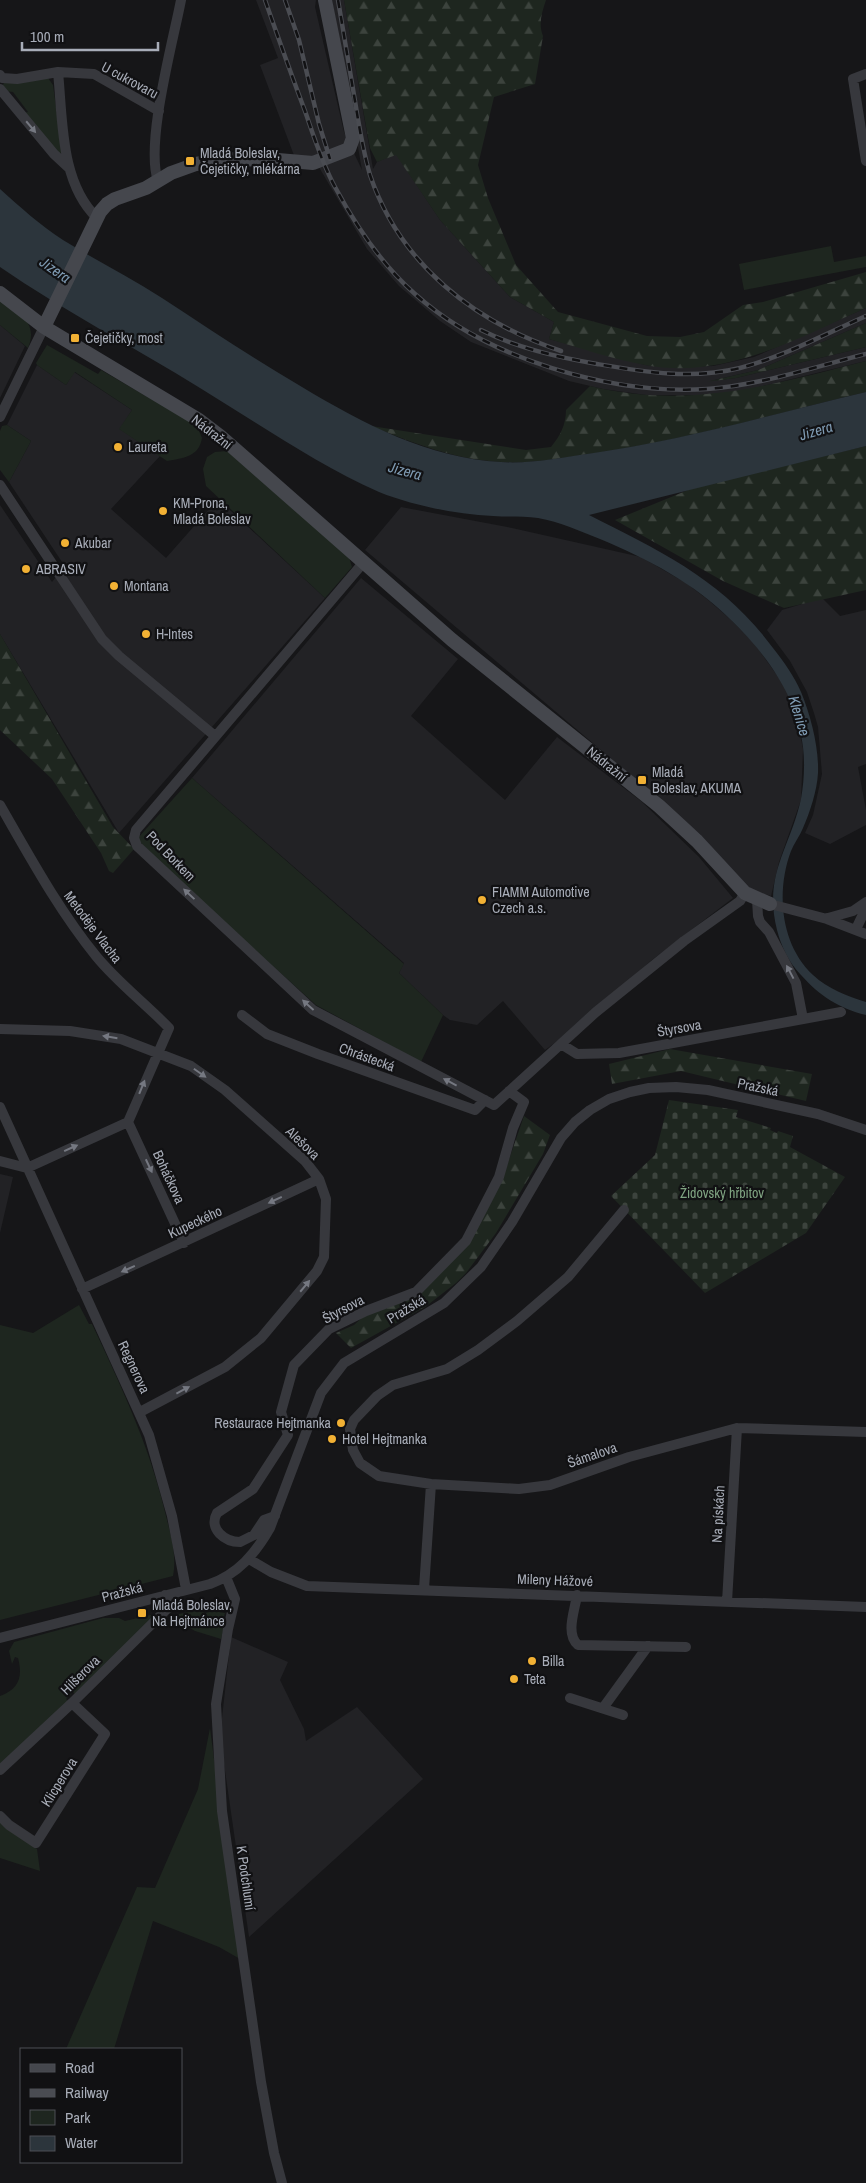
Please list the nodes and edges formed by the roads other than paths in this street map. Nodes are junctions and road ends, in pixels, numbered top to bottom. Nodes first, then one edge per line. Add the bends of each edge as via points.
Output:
1 (181, 0) edge
2 (325, 0) edge
3 (58, 72) junction
4 (866, 74) edge
5 (0, 75) edge
6 (0, 89) edge
7 (159, 111) junction
8 (866, 161) edge
9 (68, 168) junction
10 (158, 181) junction
11 (97, 218) junction
12 (0, 293) edge
13 (44, 326) junction
14 (0, 417) edge
15 (0, 485) edge
16 (363, 563) junction
17 (214, 736) junction
18 (0, 805) edge
19 (757, 899) junction
20 (866, 902) edge
21 (866, 908) edge
22 (827, 919) junction
23 (861, 932) edge
24 (841, 1012) dead end
25 (242, 1014) dead end
26 (803, 1019) junction
27 (0, 1029) edge
28 (562, 1044) junction
29 (157, 1052) junction
30 (509, 1092) junction
31 (489, 1102) junction
32 (0, 1107) edge
33 (128, 1122) junction
34 (866, 1130) edge
35 (0, 1161) edge
36 (27, 1168) junction
37 (319, 1179) junction
38 (624, 1210) dead end
39 (184, 1243) junction
40 (82, 1289) junction
41 (140, 1412) junction
42 (737, 1428) junction
43 (866, 1432) edge
44 (431, 1484) junction
45 (275, 1516) junction
46 (249, 1559) junction
47 (226, 1577) junction
48 (186, 1589) junction
49 (424, 1589) junction
50 (165, 1595) junction
51 (577, 1595) junction
52 (727, 1602) junction
53 (866, 1607) edge
54 (0, 1638) edge
55 (648, 1646) junction
56 (686, 1647) dead end
57 (570, 1698) dead end
58 (72, 1703) junction
59 (602, 1708) junction
60 (623, 1715) dead end
61 (0, 1770) edge
62 (0, 1816) edge
63 (282, 2183) edge

1 - 7 street
2 - 10 street via 352,142 346,151 313,163 218,160 171,172
3 - 5 street, U cukrovaru via 17,79
3 - 7 street, U cukrovaru via 94,74
3 - 9 street
4 - 8 street via 853,79
6 -> 9 street
7 - 10 street via 153,161
9 - 11 street via 84,204
10 - 11 street via 111,202
11 - 13 street
12 - 13 street, Nádražní
13 - 14 street
13 - 16 street, Nádražní via 199,420
15 - 17 street via 102,640
16 - 17 street
16 - 19 street, Nádražní via 452,640 659,806
31 -> 17 street, Pod Borkem via 312,1010 137,846 136,830
18 - 29 street, Metoděje Vlacha via 71,924 112,975 169,1028
19 - 22 street
26 -> 19 street via 796,983 769,932 760,922
19 - 28 street via 740,901 684,941 603,1006
20 - 22 street via 853,911
21 - 23 street
22 - 23 street
24 - 26 street, Štyrsova
25 - 31 street, Chrástecká via 267,1034 432,1095 476,1110
26 - 28 street, Štyrsova via 619,1053 577,1054
29 -> 27 street, Alešova via 121,1039 70,1031
28 - 30 street
33 -> 29 street
29 -> 37 street, Alešova via 191,1066 225,1090 305,1161
30 - 31 street
30 - 45 street, Štyrsova via 524,1102 499,1177 466,1241 416,1292 329,1329 294,1365 280,1412 288,1435 253,1489 217,1513 214,1525 225,1539 240,1542 254,1535 264,1520
32 - 36 street, Regnerova
36 -> 33 street
33 -> 39 street, Boháčkova
34 - 45 street, Pražská via 818,1114 676,1086 630,1092 590,1110 561,1138 482,1267 444,1303 344,1363 321,1393
35 - 36 street
36 - 40 street, Regnerova
37 -> 39 street, Kupeckého
41 -> 37 street, Alešova via 226,1367 261,1338 317,1271 324,1257 326,1198
38 - 44 street, Šámalova via 568,1277 517,1321 447,1368 394,1386 377,1396 354,1420 350,1429 353,1450 360,1464 379,1476
39 -> 40 street, Kupeckého
40 - 41 street, Regnerova
41 - 48 street, Regnerova via 172,1516
42 - 43 street, Šámalova
42 - 44 street, Šámalova via 629,1457 550,1485 519,1489
42 - 52 street, Na pískách
44 - 49 street
45 - 46 street, Pražská
46 - 47 street, Pražská
46 - 49 street, Mileny Hážové via 271,1572 307,1586
47 - 48 street, Pražská
47 - 63 street, K Podchlumí via 235,1599 216,1704 222,1811 261,2082
48 - 50 street, Pražská
49 - 51 street, Mileny Hážové
50 - 54 street, Pražská
50 - 58 street, Hilšerova via 168,1607
51 - 52 street, Mileny Hážové
51 - 55 street via 570,1633 578,1645
52 - 53 street, Mileny Hážové
55 - 56 street
55 - 59 street
57 - 59 street
58 - 61 street, Hilšerova
58 - 62 street, Klicperova via 105,1734 36,1843
59 - 60 street

